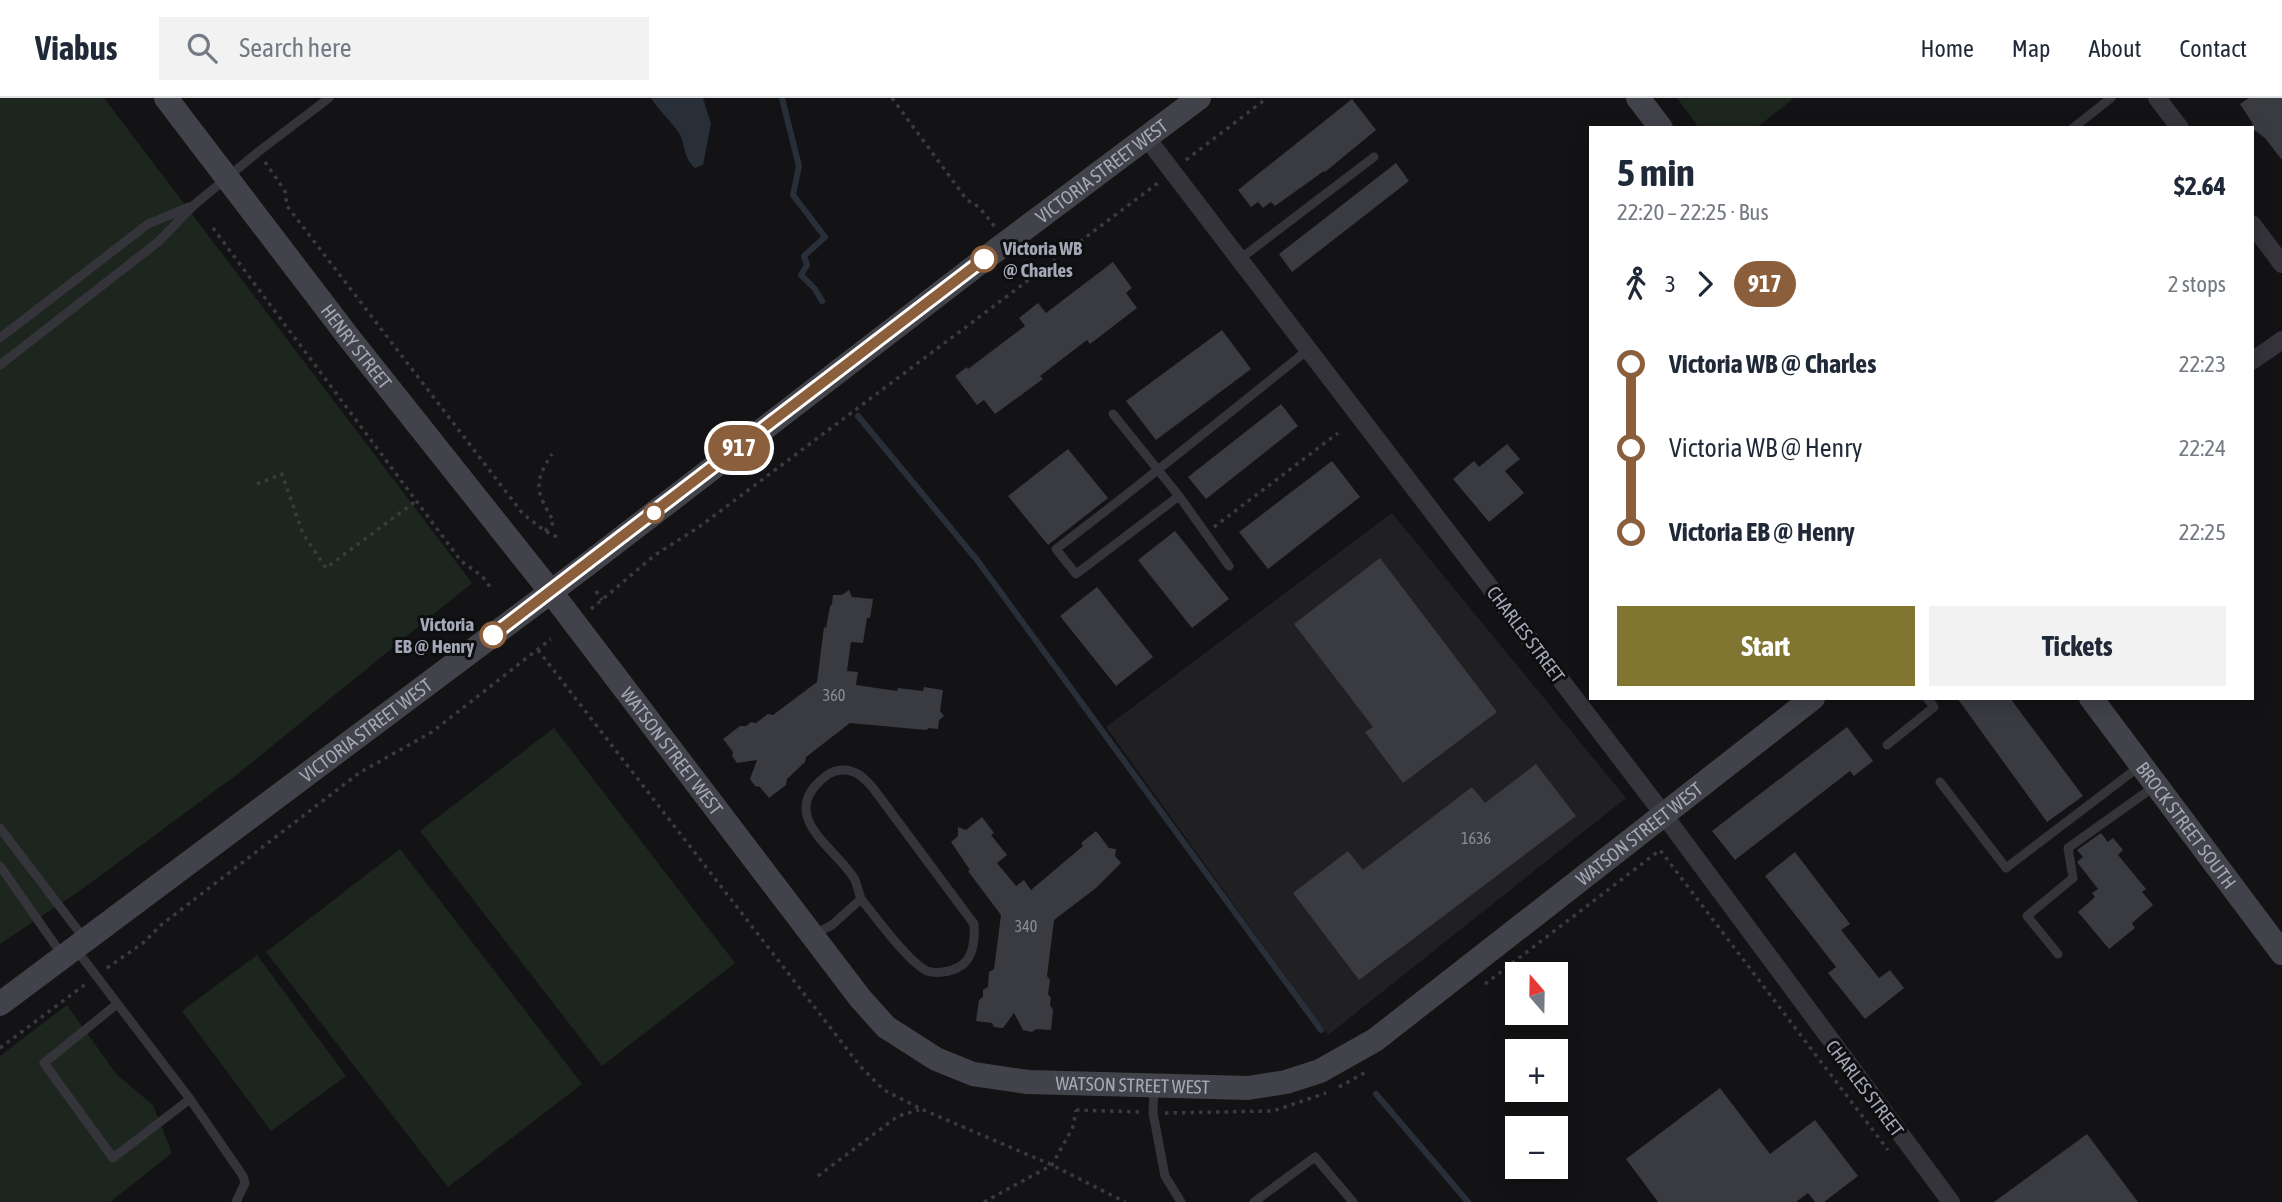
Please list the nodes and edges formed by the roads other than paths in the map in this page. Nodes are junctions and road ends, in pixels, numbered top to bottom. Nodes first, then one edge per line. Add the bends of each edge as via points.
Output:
1 (166, 98) edge
2 (329, 98) edge
3 (1199, 98) edge
4 (1638, 98) edge
5 (2111, 98) edge
6 (2157, 98) edge
7 (1659, 126) edge
8 (2076, 126) edge
9 (2178, 126) edge
10 (1146, 137) junction
11 (1374, 157) dead end
12 (226, 178) junction
13 (194, 205) junction
14 (2254, 228) edge
15 (1240, 259) junction
16 (2282, 264) edge
17 (0, 338) edge
18 (2282, 340) edge
19 (1309, 349) junction
20 (2254, 360) edge
21 (0, 365) edge
22 (1112, 414) dead end
23 (1158, 469) junction
24 (1179, 496) junction
25 (1229, 566) dead end
26 (551, 592) junction
27 (1810, 700) edge
28 (1929, 700) edge
29 (2093, 700) edge
30 (1887, 744) dead end
31 (2142, 765) junction
32 (1940, 782) dead end
33 (2157, 785) junction
34 (1664, 815) junction
35 (0, 828) edge
36 (0, 866) edge
37 (861, 899) junction
38 (811, 936) junction
39 (74, 947) junction
40 (2282, 953) edge
41 (2058, 954) dead end
42 (0, 1004) edge
43 (117, 1004) junction
44 (1154, 1087) junction
45 (191, 1099) junction
46 (236, 1202) edge
47 (1181, 1202) edge
48 (1254, 1202) edge
49 (1353, 1202) edge
50 (1951, 1202) edge

1 - 12 main road, HENRY STREET
2 - 12 lane
3 - 10 main road, VICTORIA STREET WEST
4 - 7 main road
5 - 8 lane
6 - 9 street
10 - 15 street, CHARLES STREET
10 - 26 main road, VICTORIA STREET WEST
11 - 15 lane
12 - 13 lane
12 - 26 main road, HENRY STREET
13 - 17 lane via 148,225
13 - 21 lane via 158,242
14 - 16 street
15 - 19 street, CHARLES STREET
18 - 20 street
19 - 23 lane
19 - 34 street, CHARLES STREET
22 - 23 lane
23 - 24 lane
23 - 24 lane via 1056,549 1076,573
24 - 25 lane
26 - 38 main road, WATSON STREET WEST
26 - 39 main road, VICTORIA STREET WEST
27 - 34 main road, WATSON STREET WEST
28 - 30 lane via 1934,707
29 - 31 main road, BROCK STREET SOUTH
31 - 32 lane via 2006,868
31 - 33 main road, BROCK STREET SOUTH
33 - 40 main road, BROCK STREET SOUTH
33 - 41 lane via 2068,848 2073,878 2027,916
34 - 44 main road, WATSON STREET WEST via 1375,1040 1320,1071 1248,1088
34 - 50 street, CHARLES STREET
35 - 39 lane
36 - 39 lane
37 - 37 lane via 854,879 812,829 807,816 806,801 812,789 826,774 843,770 860,774 873,788 974,924 969,958 948,972 929,972 916,964
37 - 38 lane via 832,925
38 - 44 main road, WATSON STREET WEST via 886,1027 936,1059 998,1079
39 - 42 main road, VICTORIA STREET WEST
39 - 43 lane
43 - 45 lane
43 - 45 lane via 44,1063 113,1158
44 - 47 lane via 1153,1112 1165,1176
45 - 46 lane via 243,1176 245,1183
48 - 49 lane via 1315,1157

